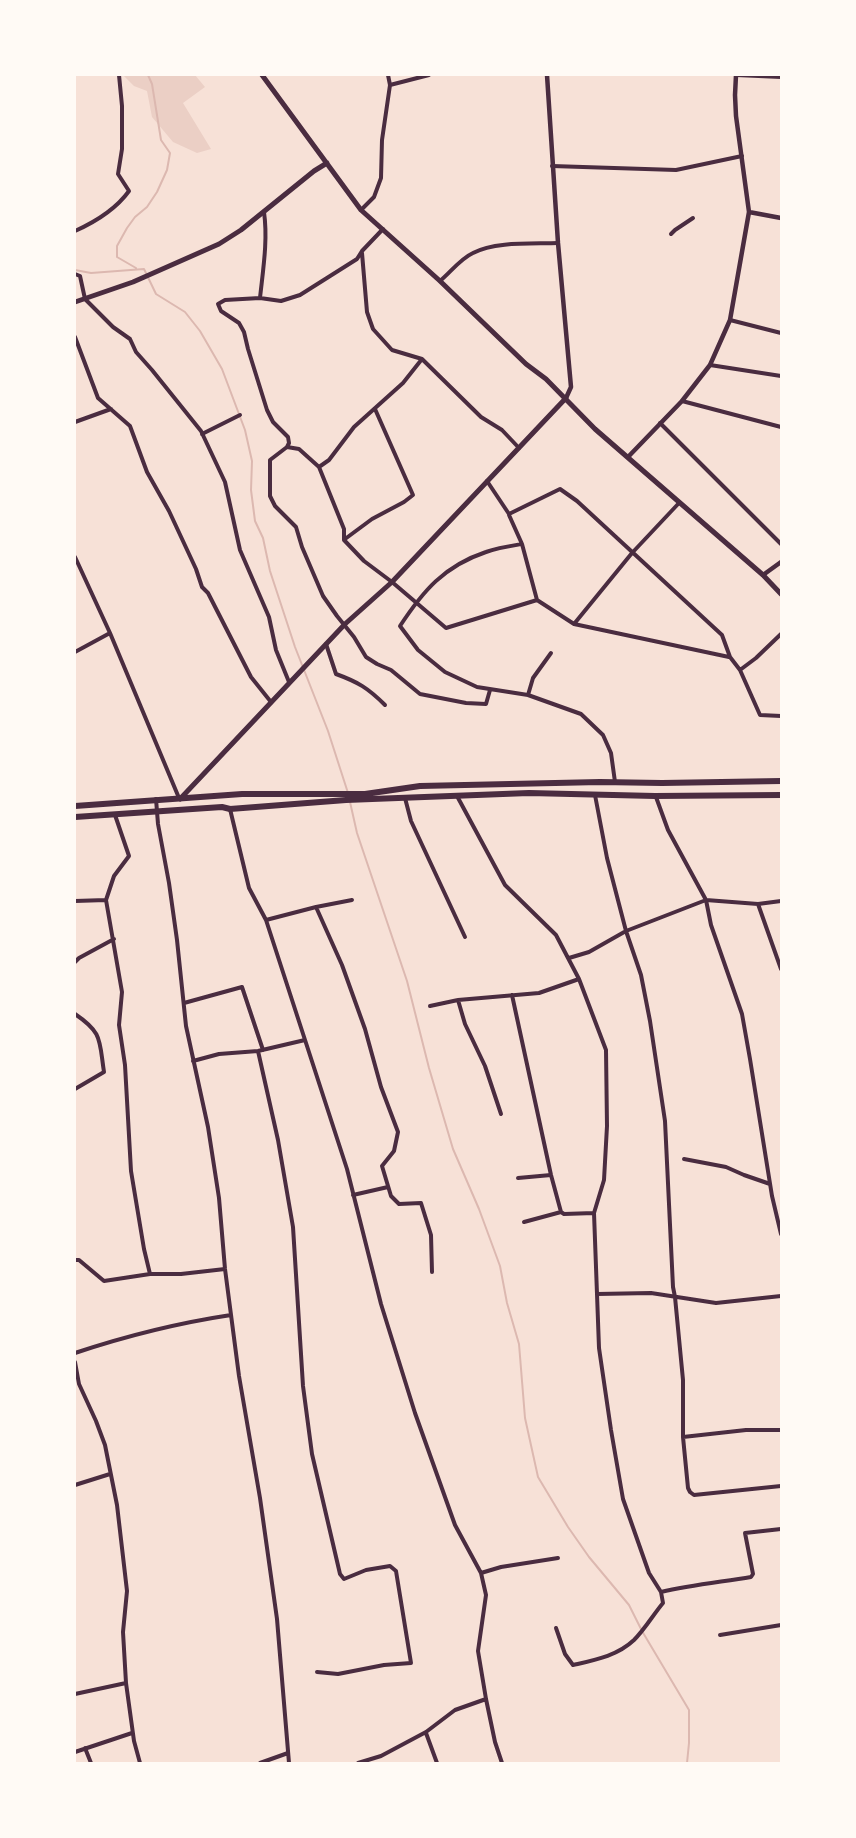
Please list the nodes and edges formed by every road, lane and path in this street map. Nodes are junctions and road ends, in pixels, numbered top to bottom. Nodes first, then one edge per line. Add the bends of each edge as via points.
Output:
1 (119, 75) edge
2 (262, 75) edge
3 (388, 75) edge
4 (429, 75) edge
5 (546, 75) edge
6 (736, 75) edge
7 (781, 76) edge
8 (390, 85) junction
9 (742, 156) junction
10 (327, 163) junction
11 (552, 166) junction
12 (361, 210) junction
13 (264, 211) junction
14 (749, 212) junction
15 (693, 218) dead end
16 (781, 218) edge
17 (383, 229) junction
18 (75, 231) edge
19 (671, 234) dead end
20 (558, 243) junction
21 (362, 251) junction
22 (75, 274) edge
23 (440, 281) junction
24 (85, 298) junction
25 (260, 298) junction
26 (75, 302) edge
27 (730, 320) junction
28 (781, 333) edge
29 (75, 338) edge
30 (422, 358) junction
31 (710, 365) junction
32 (781, 376) edge
33 (566, 398) junction
34 (682, 401) junction
35 (111, 408) junction
36 (375, 409) junction
37 (240, 416) dead end
38 (75, 422) edge
39 (659, 423) junction
40 (781, 427) edge
41 (202, 434) junction
42 (287, 447) junction
43 (519, 448) junction
44 (628, 457) junction
45 (319, 467) junction
46 (487, 480) junction
47 (680, 502) junction
48 (509, 514) junction
49 (344, 540) junction
50 (522, 544) junction
51 (781, 544) edge
52 (632, 553) junction
53 (75, 556) edge
54 (781, 562) edge
55 (764, 575) junction
56 (392, 582) junction
57 (781, 594) edge
58 (537, 600) junction
59 (416, 603) junction
60 (345, 624) junction
61 (574, 624) junction
62 (110, 633) junction
63 (781, 634) edge
64 (326, 643) junction
65 (75, 652) edge
66 (551, 653) dead end
67 (730, 657) junction
68 (740, 670) junction
69 (289, 682) junction
70 (490, 690) junction
71 (528, 695) junction
72 (271, 702) junction
73 (385, 705) dead end
74 (781, 716) edge
75 (781, 781) edge
76 (615, 782) junction
77 (595, 794) junction
78 (457, 795) junction
79 (781, 795) edge
80 (200, 796) junction
81 (655, 796) junction
82 (344, 797) junction
83 (405, 798) junction
84 (156, 799) junction
85 (180, 799) junction
86 (75, 806) edge
87 (202, 808) junction
88 (230, 809) junction
89 (157, 811) junction
90 (115, 815) junction
91 (75, 817) edge
92 (106, 900) junction
93 (352, 900) dead end
94 (706, 900) junction
95 (75, 901) edge
96 (781, 901) edge
97 (758, 904) junction
98 (316, 907) junction
99 (266, 920) junction
100 (626, 931) junction
101 (465, 937) dead end
102 (114, 939) junction
103 (569, 958) junction
104 (75, 962) edge
105 (781, 969) edge
106 (579, 979) junction
107 (512, 995) junction
108 (458, 1000) junction
109 (183, 1003) junction
110 (430, 1006) dead end
111 (75, 1014) edge
112 (306, 1040) junction
113 (260, 1051) junction
114 (194, 1061) junction
115 (75, 1089) edge
116 (501, 1114) dead end
117 (684, 1159) dead end
118 (551, 1175) junction
119 (518, 1178) dead end
120 (770, 1184) junction
121 (388, 1187) junction
122 (353, 1195) junction
123 (561, 1212) junction
124 (594, 1213) junction
125 (524, 1222) dead end
126 (781, 1234) edge
127 (75, 1254) edge
128 (77, 1260) edge
129 (225, 1269) junction
130 (432, 1272) dead end
131 (150, 1274) junction
132 (597, 1294) junction
133 (781, 1296) edge
134 (675, 1297) junction
135 (231, 1315) junction
136 (75, 1353) edge
137 (75, 1362) edge
138 (781, 1430) edge
139 (683, 1437) junction
140 (110, 1474) junction
141 (75, 1485) edge
142 (781, 1486) edge
143 (781, 1529) edge
144 (558, 1558) dead end
145 (482, 1573) junction
146 (661, 1592) junction
147 (781, 1625) edge
148 (556, 1628) dead end
149 (720, 1635) dead end
150 (317, 1672) dead end
151 (126, 1683) junction
152 (75, 1694) edge
153 (486, 1699) junction
154 (426, 1732) junction
155 (132, 1733) junction
156 (85, 1748) junction
157 (75, 1752) edge
158 (288, 1753) junction
159 (91, 1763) edge
160 (140, 1763) edge
161 (260, 1763) edge
162 (289, 1763) edge
163 (358, 1763) edge
164 (437, 1763) edge
165 (502, 1763) edge

1 - 18 street via 122,149 118,174 129,190 108,212
2 - 10 main road
3 - 8 street
4 - 8 street
5 - 11 street
6 - 7 street
6 - 9 street via 736,116
8 - 12 street via 381,178 374,197
9 - 11 street via 676,170
9 - 14 street
10 - 12 main road
10 - 13 main road
11 - 20 street
12 - 17 main road
13 - 24 main road via 219,244 134,282
13 - 25 street
14 - 16 street
14 - 27 street
15 - 19 street
17 - 21 street
17 - 23 main road
20 - 23 street via 492,246 461,260
20 - 33 street via 571,387
21 - 25 street via 346,267 300,295 281,301
21 - 30 street via 367,312 373,329 392,350
22 - 24 street via 80,276
23 - 33 main road
24 - 26 main road
24 - 41 street via 130,339 136,352
25 - 42 street via 218,304 220,311 239,323 244,332 267,410 288,437
27 - 28 street
27 - 31 street
29 - 35 street via 98,398
30 - 36 street
30 - 43 street via 481,417 502,430
31 - 32 street
31 - 34 street
33 - 43 main road
33 - 44 main road
34 - 39 street
34 - 40 street
35 - 38 street
35 - 72 street via 130,426 147,472 169,511 202,587 251,678
36 - 45 street
36 - 49 street via 413,495
37 - 41 street
39 - 44 street
39 - 51 street
41 - 69 street via 225,482 240,550 269,617 276,650
42 - 45 street via 300,449
42 - 60 street via 270,460 270,496 296,526 322,596
43 - 46 main road
44 - 47 main road
45 - 49 street via 344,530
46 - 48 street
46 - 56 main road
47 - 52 street
47 - 55 main road
48 - 50 street
48 - 52 street via 560,489
49 - 56 street
50 - 58 street
50 - 59 street via 485,552 450,569
52 - 61 street
52 - 67 street via 722,636
53 - 62 street
54 - 55 street
55 - 57 main road
56 - 59 street
56 - 60 main road
58 - 59 street via 446,628
58 - 61 street
59 - 70 street via 400,626 418,650 445,672
60 - 64 main road
60 - 70 street via 366,657 391,670 420,694 486,704
61 - 67 street
62 - 65 street
62 - 85 street
63 - 68 street
64 - 69 main road
64 - 73 street via 336,674 357,681
66 - 71 street via 532,678
67 - 68 street
68 - 74 street via 760,715
69 - 72 main road
70 - 71 street
71 - 76 street via 581,714 603,735 611,753
72 - 85 main road
75 - 76 main road
76 - 82 main road via 420,786
77 - 78 main road
77 - 81 main road
77 - 100 street
78 - 83 main road
78 - 103 street via 504,885 556,935
79 - 81 main road
80 - 82 main road
80 - 85 main road
80 - 87 main road
81 - 94 street via 668,830
82 - 83 main road
82 - 88 main road
83 - 101 street via 411,821
84 - 85 main road
84 - 86 main road
84 - 89 street
87 - 88 main road
87 - 89 main road
88 - 99 street via 249,888
89 - 90 main road
89 - 109 street
90 - 91 main road
90 - 92 street via 129,856 114,876
92 - 95 street
92 - 102 street
93 - 98 street
94 - 97 street
94 - 100 street
94 - 120 street via 742,1014
96 - 97 street
97 - 105 street
98 - 99 street
98 - 121 street via 342,965 399,1132 394,1151 382,1166
99 - 112 street
100 - 103 street via 589,952
100 - 134 street via 641,975 665,1121
102 - 104 street
102 - 131 street via 122,992 119,1025 131,1171
103 - 106 street
106 - 107 street via 539,993
106 - 124 street via 606,1050 604,1180
107 - 108 street
107 - 118 street
108 - 110 street
108 - 116 street
109 - 113 street via 242,987
109 - 114 street
111 - 115 street via 98,1034 104,1071
112 - 113 street
112 - 122 street
113 - 114 street via 219,1054
113 - 150 street via 293,1227 303,1386 312,1454 340,1574 344,1579 390,1566 396,1571 411,1663 338,1674
114 - 129 street via 214,1162
117 - 120 street via 726,1167
118 - 119 street
118 - 123 street
120 - 126 street
121 - 122 street
121 - 130 street via 399,1204 421,1203 431,1235
122 - 145 street via 415,1413 455,1525
123 - 124 street
123 - 125 street
124 - 132 street
127 - 128 street
128 - 131 street via 104,1281
129 - 131 street
129 - 135 street
132 - 134 street via 651,1293
132 - 146 street via 601,1364 623,1499 649,1572
133 - 134 street via 716,1303
134 - 139 street via 683,1380
135 - 136 street via 119,1338
135 - 158 street via 277,1619
137 - 140 street via 79,1384 105,1445
138 - 139 street
139 - 142 street via 688,1488 694,1495
140 - 141 street
140 - 151 street via 127,1591 123,1632
143 - 146 street via 745,1533 751,1576
144 - 145 street
145 - 153 street via 486,1594 478,1651
146 - 148 street via 663,1603 633,1641 599,1659 573,1665
147 - 149 street
151 - 152 street
151 - 155 street
153 - 154 street via 455,1710
153 - 165 street
154 - 163 street via 381,1756
154 - 164 street
155 - 156 street
155 - 160 street
156 - 157 street
156 - 159 street
158 - 161 street
158 - 162 street

